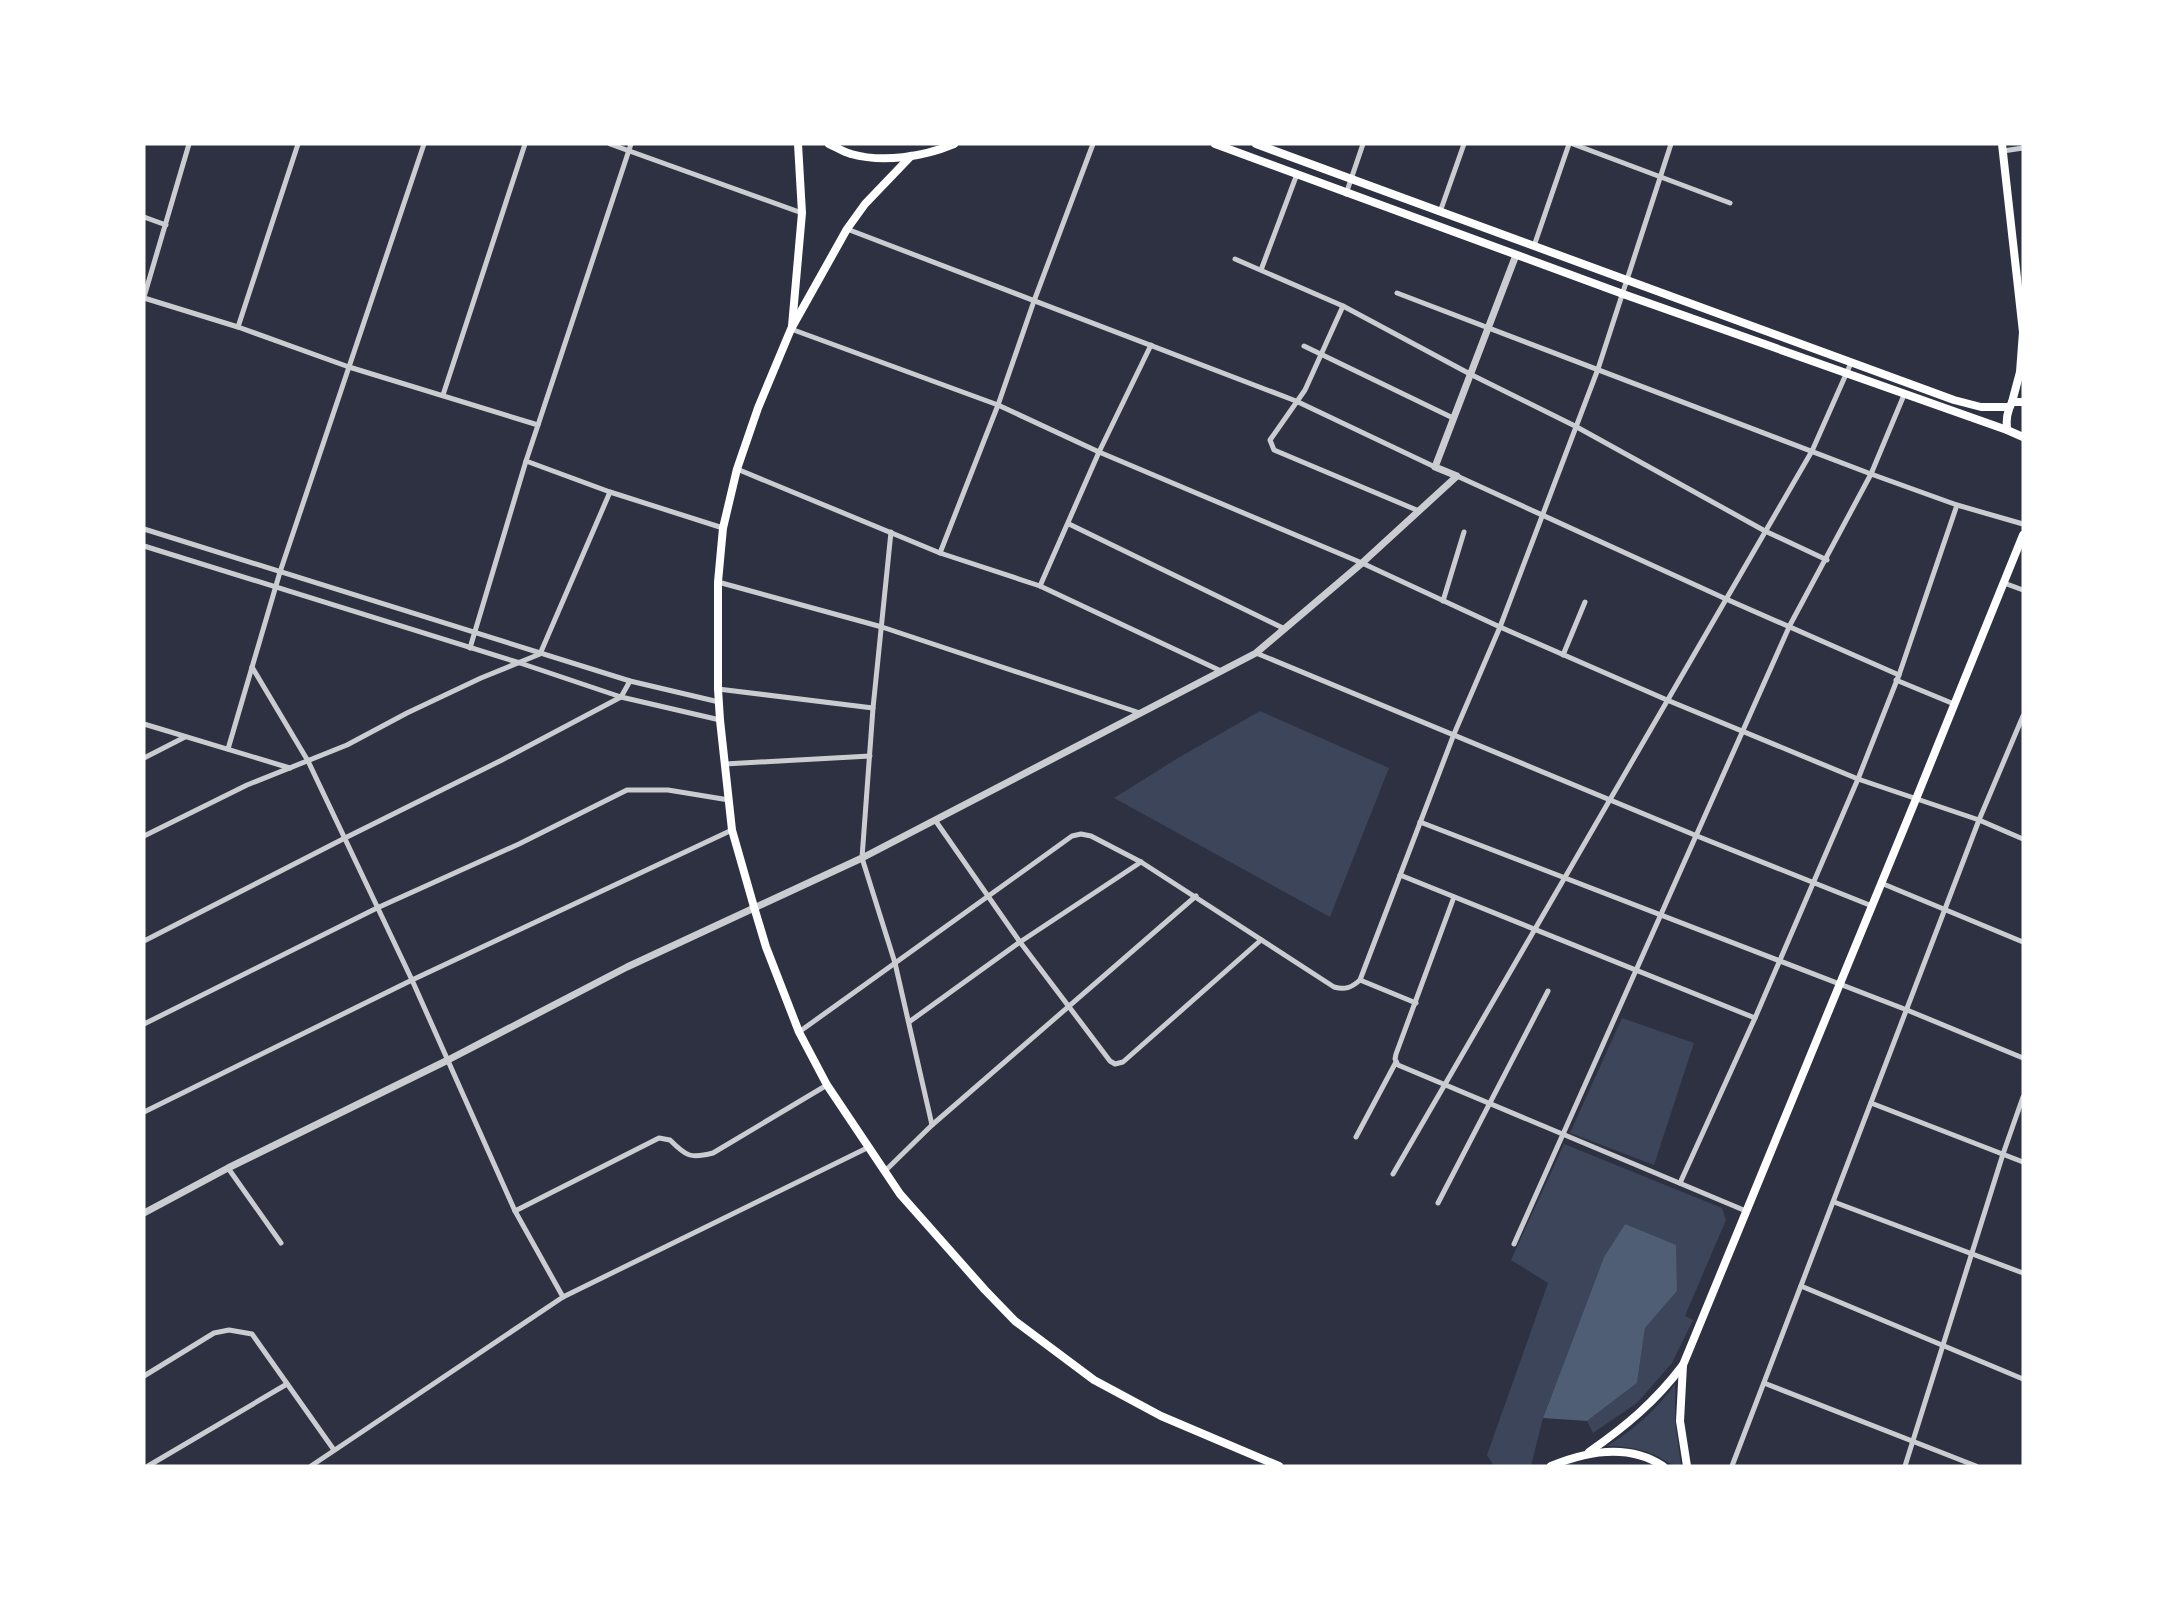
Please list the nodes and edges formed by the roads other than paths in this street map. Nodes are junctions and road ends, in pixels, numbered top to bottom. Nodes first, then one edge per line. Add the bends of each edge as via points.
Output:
1 (189, 144) edge
2 (298, 144) edge
3 (424, 144) edge
4 (525, 144) edge
5 (610, 144) edge
6 (631, 144) edge
7 (798, 144) edge
8 (829, 144) edge
9 (954, 144) edge
10 (1093, 144) edge
11 (1215, 144) edge
12 (1257, 144) edge
13 (1363, 144) edge
14 (1464, 144) edge
15 (1571, 144) edge
16 (1671, 144) edge
17 (2003, 147) edge
18 (2023, 148) edge
19 (629, 151) junction
20 (911, 156) junction
21 (1297, 174) junction
22 (1659, 178) junction
23 (1351, 179) junction
24 (1346, 194) junction
25 (1730, 203) dead end
26 (1440, 212) junction
27 (802, 213) junction
28 (144, 217) edge
29 (166, 225) junction
30 (847, 229) junction
31 (1534, 246) junction
32 (1516, 255) junction
33 (1235, 259) dead end
34 (1261, 270) junction
35 (1627, 280) junction
36 (1397, 293) dead end
37 (1623, 294) junction
38 (2021, 294) edge
39 (144, 298) edge
40 (1034, 301) junction
41 (1343, 306) junction
42 (238, 327) junction
43 (1487, 327) junction
44 (791, 329) junction
45 (2023, 333) edge
46 (1151, 345) junction
47 (1304, 346) dead end
48 (1823, 352) junction
49 (1322, 355) junction
50 (1819, 362) junction
51 (1851, 363) junction
52 (349, 367) junction
53 (1598, 369) junction
54 (1847, 373) junction
55 (1470, 374) junction
56 (443, 395) junction
57 (1904, 395) junction
58 (1296, 401) junction
59 (2023, 402) edge
60 (998, 405) junction
61 (2011, 405) junction
62 (1453, 418) junction
63 (538, 425) junction
64 (1575, 426) junction
65 (2007, 430) junction
66 (2023, 437) edge
67 (1812, 451) junction
68 (1099, 452) junction
69 (526, 461) junction
70 (1435, 466) junction
71 (736, 469) junction
72 (1871, 474) junction
73 (1457, 476) junction
74 (610, 492) junction
75 (1957, 505) junction
76 (1419, 511) junction
77 (1541, 515) junction
78 (1069, 524) junction
79 (2023, 524) edge
80 (723, 528) junction
81 (144, 529) edge
82 (1765, 531) junction
83 (891, 532) junction
84 (1464, 532) dead end
85 (2023, 535) edge
86 (144, 546) edge
87 (940, 553) junction
88 (1827, 560) junction
89 (1362, 563) junction
90 (280, 572) junction
91 (718, 582) junction
92 (2004, 583) junction
93 (1040, 586) junction
94 (276, 587) junction
95 (2023, 590) edge
96 (1726, 599) junction
97 (1443, 601) junction
98 (1585, 602) dead end
99 (1790, 625) junction
100 (882, 627) junction
101 (1500, 627) junction
102 (1285, 629) junction
103 (474, 633) junction
104 (470, 648) junction
105 (1256, 653) junction
106 (540, 654) junction
107 (1563, 655) junction
108 (520, 663) junction
109 (252, 667) junction
110 (1221, 671) junction
111 (1897, 677) junction
112 (630, 681) junction
113 (718, 689) junction
114 (621, 697) junction
115 (1667, 700) junction
116 (719, 702) junction
117 (1954, 704) junction
118 (873, 708) junction
119 (1140, 713) junction
120 (2022, 719) edge
121 (720, 720) junction
122 (144, 723) edge
123 (1744, 731) junction
124 (1454, 734) junction
125 (186, 736) junction
126 (228, 749) junction
127 (870, 756) junction
128 (144, 758) edge
129 (309, 761) junction
130 (725, 764) junction
131 (290, 768) junction
132 (1858, 779) junction
133 (1610, 799) junction
134 (1916, 799) junction
135 (729, 800) junction
136 (935, 820) junction
137 (1979, 820) junction
138 (1420, 822) junction
139 (732, 830) junction
140 (144, 836) edge
141 (1697, 836) junction
142 (345, 838) junction
143 (2023, 839) edge
144 (862, 858) junction
145 (1141, 862) junction
146 (1400, 875) junction
147 (1564, 878) junction
148 (1813, 882) junction
149 (1881, 883) junction
150 (988, 896) junction
151 (1196, 896) junction
152 (1454, 897) junction
153 (1872, 906) junction
154 (754, 907) junction
155 (376, 908) junction
156 (1945, 911) junction
157 (1661, 915) junction
158 (1534, 929) junction
159 (1261, 940) junction
160 (144, 941) edge
161 (1020, 942) junction
162 (2023, 942) edge
163 (1780, 961) junction
164 (895, 963) junction
165 (1636, 970) junction
166 (412, 980) junction
167 (1360, 980) junction
168 (1839, 985) junction
169 (1548, 991) dead end
170 (1416, 1003) junction
171 (1068, 1006) junction
172 (1907, 1010) junction
173 (1755, 1018) junction
174 (909, 1022) junction
175 (144, 1024) edge
176 (800, 1032) junction
177 (2023, 1058) edge
178 (448, 1060) junction
179 (1396, 1062) junction
180 (1445, 1084) junction
181 (827, 1085) junction
182 (2023, 1097) edge
183 (1871, 1103) junction
184 (1490, 1104) junction
185 (144, 1112) edge
186 (932, 1125) junction
187 (1563, 1135) junction
188 (1356, 1137) dead end
189 (867, 1148) junction
190 (2003, 1154) junction
191 (2023, 1162) edge
192 (228, 1168) junction
193 (884, 1172) junction
194 (1393, 1174) dead end
195 (1680, 1183) junction
196 (1834, 1202) junction
197 (1438, 1203) dead end
198 (515, 1211) junction
199 (1746, 1211) junction
200 (144, 1212) edge
201 (281, 1243) dead end
202 (1514, 1244) dead end
203 (1972, 1253) junction
204 (2023, 1272) edge
205 (1801, 1286) junction
206 (563, 1297) junction
207 (1944, 1345) junction
208 (1683, 1365) junction
209 (144, 1376) edge
210 (2023, 1379) edge
211 (1764, 1383) junction
212 (287, 1384) junction
213 (1913, 1441) junction
214 (334, 1450) junction
215 (1589, 1452) junction
216 (148, 1466) edge
217 (311, 1466) edge
218 (1279, 1466) edge
219 (1551, 1466) edge
220 (1663, 1466) edge
221 (1687, 1466) edge
222 (1732, 1466) edge
223 (1905, 1466) edge
224 (1976, 1466) edge

1 - 29 street
2 - 42 street
3 - 52 street
4 - 56 street
5 - 19 street
6 - 19 street
7 - 27 main road
8 - 20 main road via 850,154 880,159
9 - 20 main road
10 - 40 street
11 - 21 main road
12 - 23 main road
13 - 23 street
14 - 26 street
15 - 22 street
15 - 31 street
16 - 22 street
17 - 18 street
17 - 38 main road
19 - 27 street
19 - 63 street
20 - 30 main road
21 - 24 main road
21 - 34 street
22 - 25 street
22 - 35 street
23 - 24 street
23 - 26 main road
24 - 32 main road
26 - 31 main road
27 - 44 main road
28 - 29 street
29 - 39 street
30 - 40 street
30 - 44 main road
31 - 35 main road
32 - 37 main road
32 - 43 street
33 - 34 street
34 - 41 street
35 - 37 street
35 - 48 main road
36 - 43 street
37 - 50 main road
37 - 53 street
38 - 45 main road
39 - 42 street
40 - 46 street
40 - 60 street
41 - 49 street
41 - 55 street
42 - 52 street
43 - 53 street
43 - 55 street
44 - 60 street
44 - 71 main road
45 - 61 main road via 2020,372
46 - 58 street
46 - 68 street
47 - 49 street
48 - 50 main road
48 - 51 main road
49 - 58 street
49 - 62 street
50 - 54 main road
51 - 54 street
51 - 61 main road via 1971,405
52 - 56 street
52 - 90 street
53 - 64 street
53 - 67 street
54 - 57 main road
54 - 67 street
55 - 62 street
55 - 64 street
56 - 63 street
57 - 65 main road
57 - 72 street
58 - 70 street
58 - 76 street via 1270,440 1274,450
59 - 61 main road
60 - 68 street
60 - 87 street
61 - 65 main road
62 - 70 street
63 - 69 street
64 - 77 street
64 - 82 street
65 - 66 main road
67 - 72 street
67 - 82 street
68 - 78 street
68 - 89 street
69 - 74 street
69 - 103 street
70 - 73 street
71 - 80 main road
71 - 83 street
72 - 75 street
72 - 88 street
73 - 76 street
73 - 77 street
74 - 80 street
74 - 106 street
75 - 79 street
75 - 111 street
76 - 89 street
77 - 96 street
77 - 101 street
78 - 93 street
78 - 102 street
80 - 91 main road
81 - 90 street
82 - 88 street
82 - 96 street
83 - 87 street
83 - 100 street
84 - 97 street
85 - 92 main road
86 - 94 street
87 - 93 street
88 - 99 street
89 - 97 street
89 - 102 street
90 - 94 street
90 - 103 street
91 - 100 street
91 - 113 main road
92 - 95 street
92 - 117 main road
93 - 110 street
94 - 104 street
94 - 109 street
96 - 99 street
96 - 115 street
97 - 101 street
98 - 107 street
99 - 111 street
99 - 123 street
100 - 118 street
100 - 119 street
101 - 107 street
101 - 124 street
102 - 105 street
103 - 104 street
103 - 106 street
104 - 108 street
105 - 110 street
105 - 124 street
106 - 108 street
106 - 112 street
107 - 115 street
108 - 114 street
108 - 129 street
109 - 126 street
109 - 129 street
110 - 119 street
111 - 117 street
111 - 132 street
112 - 114 street
112 - 116 street
113 - 116 main road
113 - 118 street
114 - 121 street
114 - 142 street
115 - 123 street
115 - 133 street
116 - 121 main road
117 - 134 main road
118 - 127 street
119 - 136 street
120 - 137 street
121 - 130 main road
122 - 125 street
123 - 132 street
123 - 141 street
124 - 133 street
124 - 138 street
125 - 126 street
125 - 128 street
126 - 131 street
127 - 130 street
127 - 144 street
129 - 131 street
129 - 142 street
130 - 135 main road
131 - 140 street
132 - 134 street
132 - 148 street
133 - 141 street
133 - 147 street
134 - 137 street
134 - 149 main road
135 - 139 main road
135 - 155 street via 668,790 627,790
136 - 144 street
136 - 150 street
137 - 143 street
137 - 156 street
138 - 146 street
138 - 147 street
139 - 154 main road
139 - 166 street
141 - 148 street
141 - 157 street
142 - 155 street
142 - 160 street
144 - 154 street
144 - 164 street
145 - 150 street via 1091,836 1076,834
145 - 151 street
145 - 161 street
146 - 152 street
146 - 167 street
147 - 157 street
147 - 158 street
148 - 153 street
148 - 163 street
149 - 153 main road
149 - 156 street
150 - 161 street
150 - 164 street
151 - 159 street
151 - 171 street
152 - 158 street
152 - 170 street
153 - 168 main road
154 - 176 main road
154 - 178 street via 627,967
155 - 166 street
155 - 175 street
156 - 162 street
156 - 172 street
157 - 163 street
157 - 165 street
158 - 165 street
158 - 180 street
159 - 167 street via 1334,987 1347,989
159 - 171 street via 1123,1062 1110,1061
161 - 171 street
161 - 174 street
163 - 168 street
163 - 173 street
164 - 174 street
164 - 176 street
165 - 173 street
165 - 187 street
166 - 178 street
166 - 185 street
167 - 170 street
168 - 172 street
168 - 199 main road
169 - 184 street
170 - 179 street
171 - 186 street
172 - 177 street
172 - 183 street
173 - 195 street
174 - 186 street
176 - 181 main road
178 - 192 street
178 - 198 street
179 - 180 street
179 - 188 street
180 - 184 street
180 - 194 street
181 - 189 main road
181 - 198 street via 713,1153 694,1157 684,1154 670,1140 659,1138
182 - 190 street
183 - 190 street
183 - 196 street
184 - 187 street
184 - 197 street
186 - 193 street
187 - 195 street
187 - 202 street
189 - 193 main road
189 - 206 street
190 - 191 street
190 - 203 street
192 - 200 street
192 - 201 street
193 - 218 main road via 929,1230 985,1290 1015,1321 1058,1354 1120,1395
195 - 199 street
196 - 203 street
196 - 205 street
198 - 206 street
199 - 208 main road
203 - 204 street
203 - 207 street
205 - 207 street
205 - 211 street
206 - 214 street
207 - 210 street
207 - 213 street
208 - 215 main road via 1640,1414
208 - 221 main road via 1680,1421
209 - 212 street via 214,1333 229,1330 252,1334
211 - 213 street
211 - 222 street
212 - 214 street
212 - 216 street
213 - 223 street
213 - 224 street
214 - 217 street
215 - 219 main road
215 - 220 main road via 1622,1451

